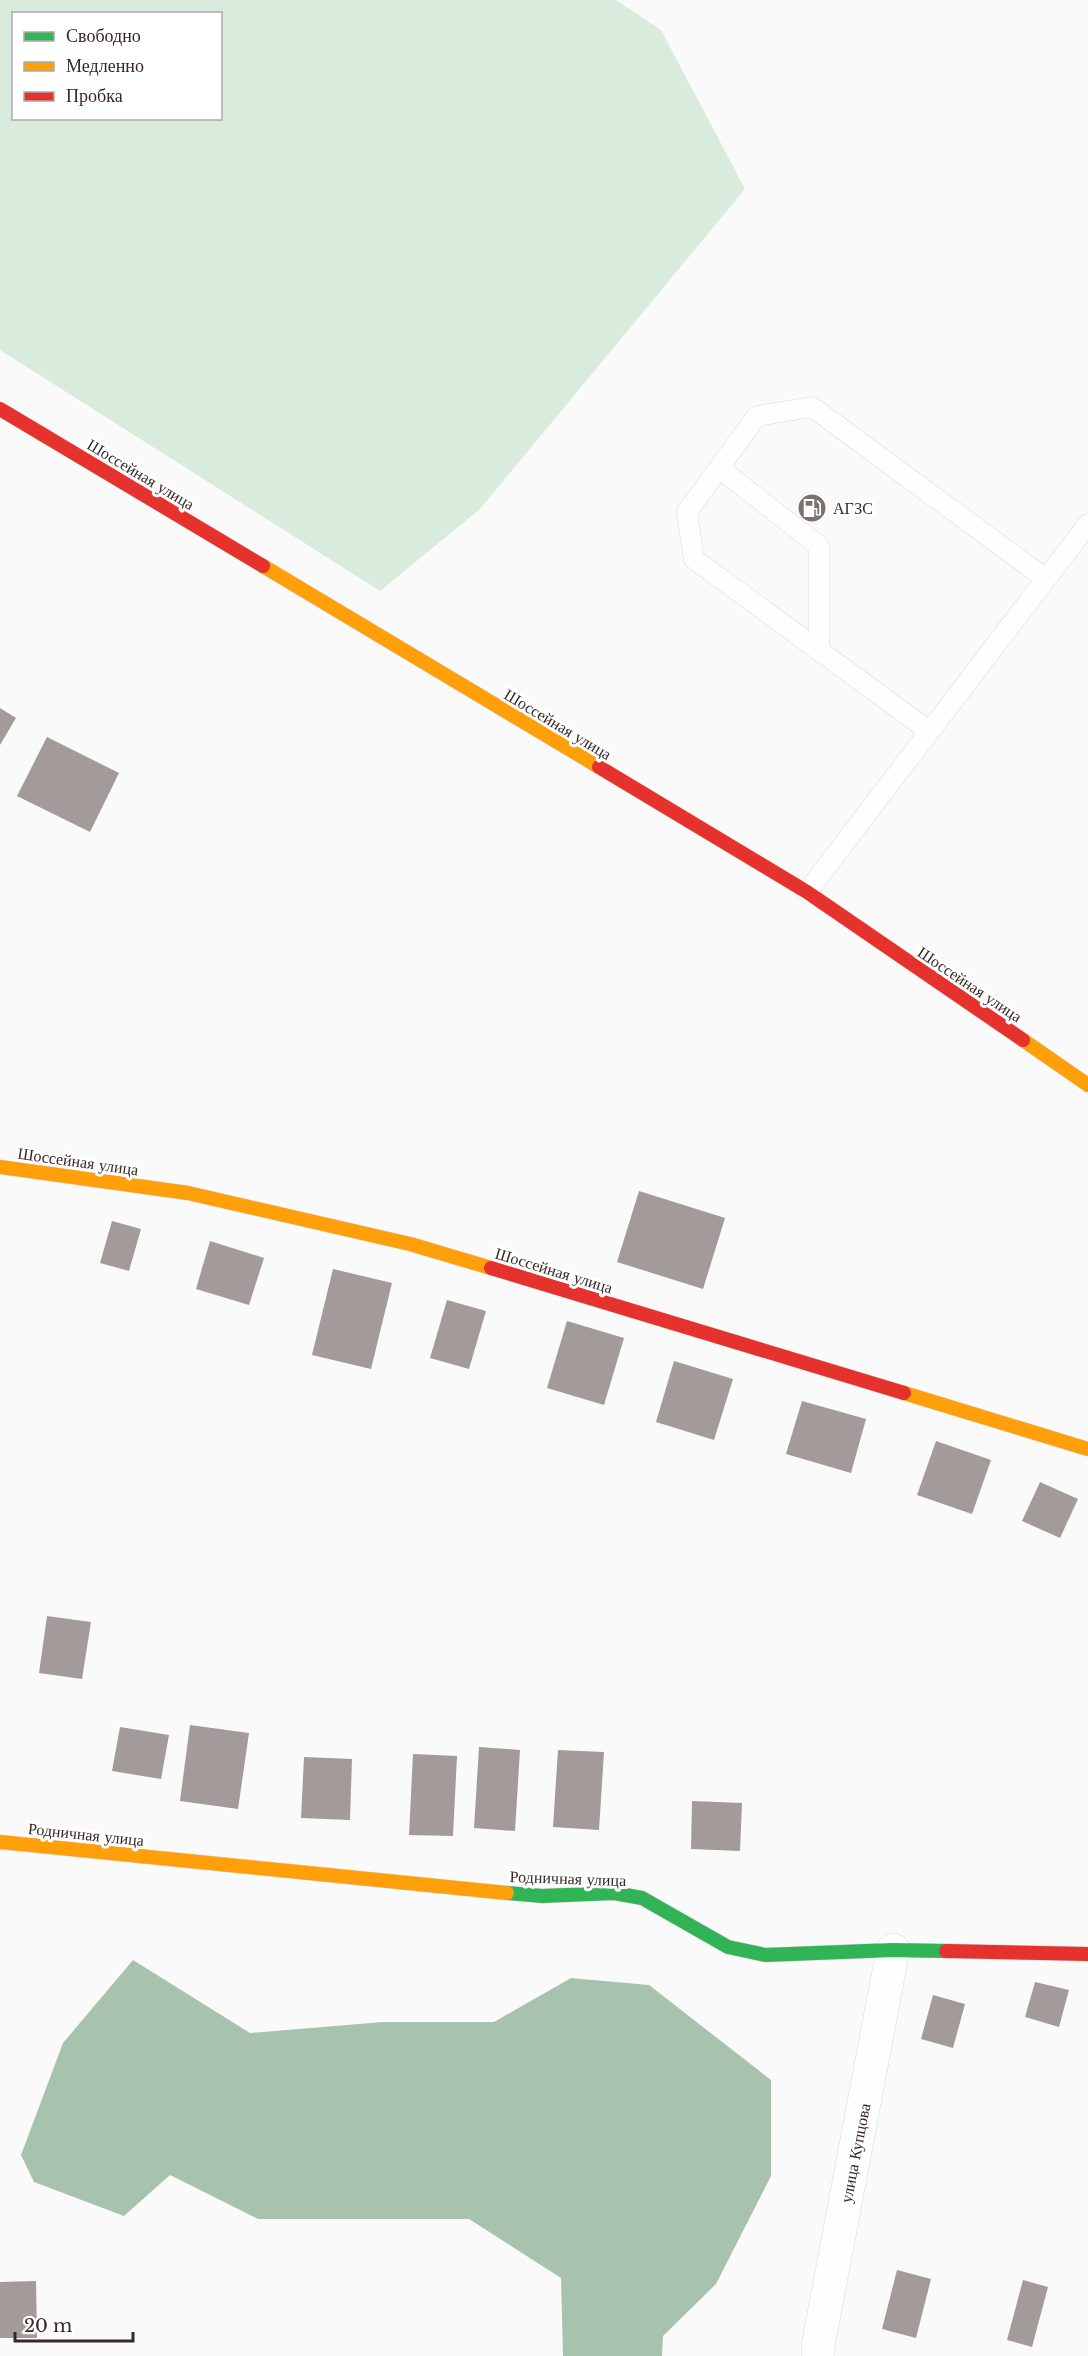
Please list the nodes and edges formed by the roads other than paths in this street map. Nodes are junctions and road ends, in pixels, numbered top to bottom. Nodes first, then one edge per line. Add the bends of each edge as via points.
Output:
1 (0, 409) edge
2 (719, 468) junction
3 (1088, 524) edge
4 (1046, 579) junction
5 (819, 651) junction
6 (929, 731) junction
7 (807, 892) junction
8 (1088, 1085) edge
9 (0, 1167) edge
10 (1088, 1449) edge
11 (0, 1842) edge
12 (894, 1950) junction
13 (1088, 1954) edge
14 (818, 2356) edge

1 - 7 street, Шоссейная улица
2 - 4 lane via 757,416 812,407
2 - 5 lane via 819,546
2 - 5 lane via 687,513 694,559
3 - 4 lane
4 - 6 lane
5 - 6 lane
6 - 7 lane
7 - 8 street, Шоссейная улица
9 - 10 street, Шоссейная улица via 188,1193 410,1244
11 - 12 street, Родничная улица via 542,1896 614,1893 642,1898 728,1947 765,1955
12 - 13 street, Родничная улица
12 - 14 street, улица Купцова

